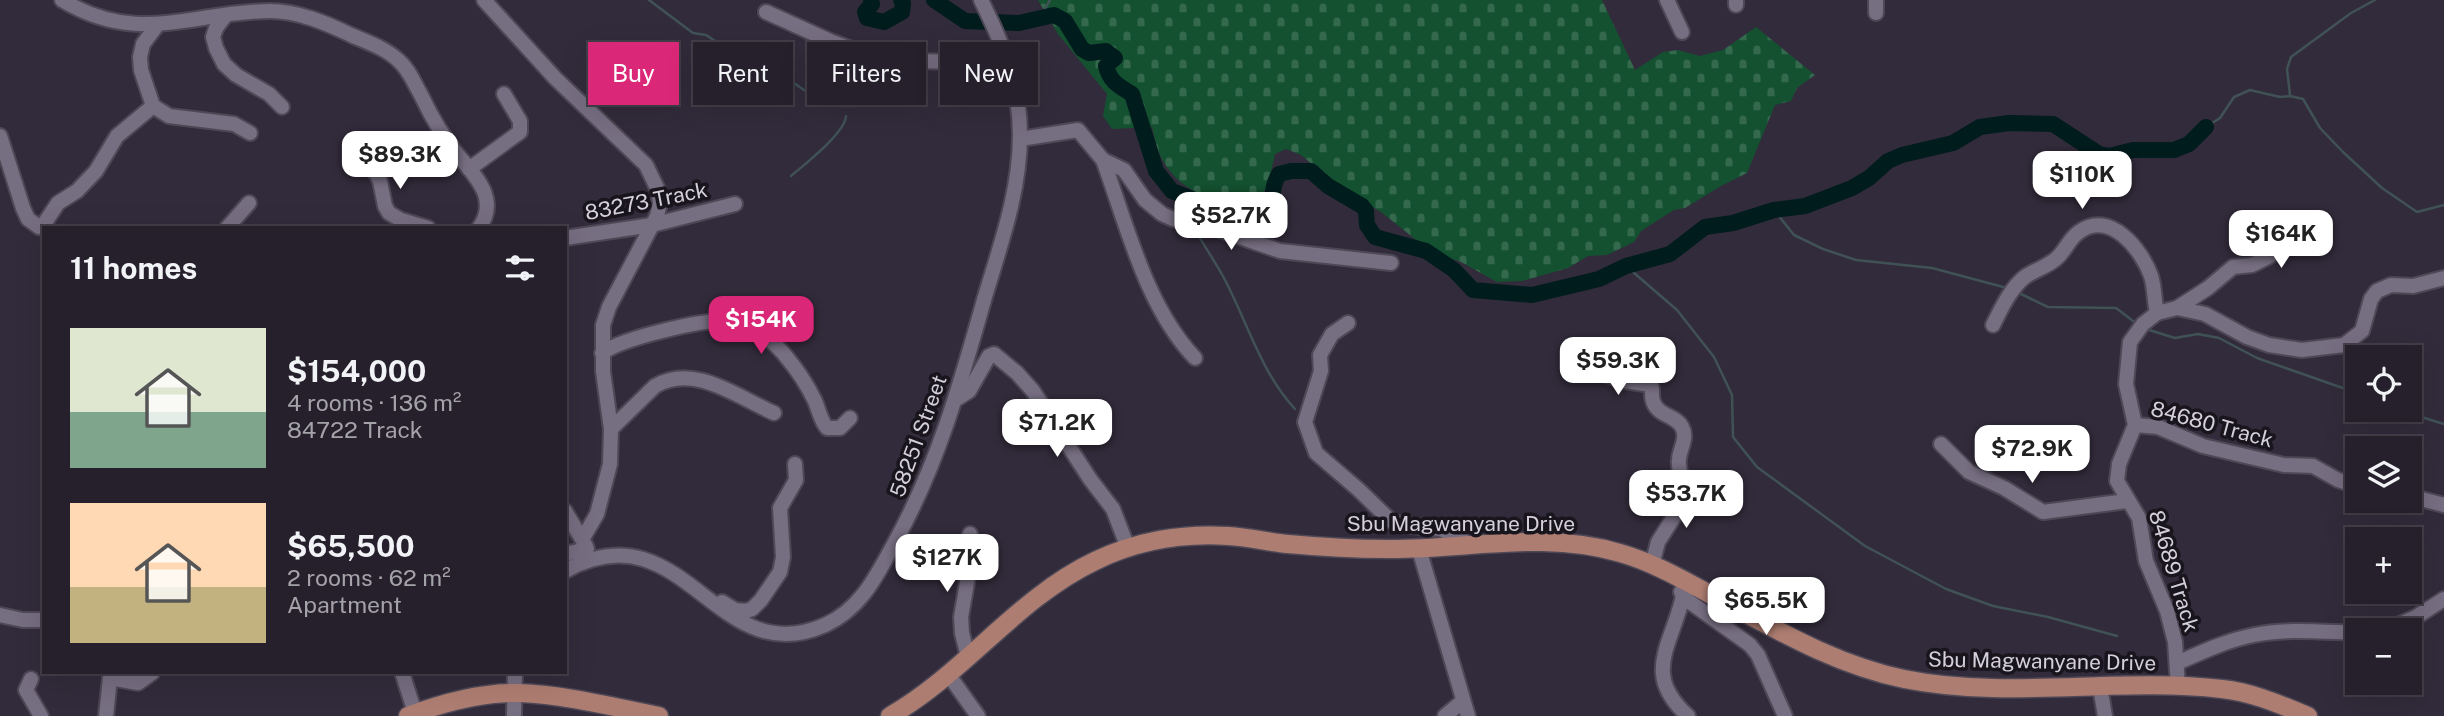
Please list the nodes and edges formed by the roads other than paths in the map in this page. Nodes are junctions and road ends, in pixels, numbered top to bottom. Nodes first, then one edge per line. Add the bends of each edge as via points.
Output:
1 (62, 0) edge
2 (484, 0) edge
3 (981, 0) edge
4 (1667, 0) edge
5 (766, 12) dead end
6 (225, 16) junction
7 (158, 24) junction
8 (1682, 33) dead end
9 (1001, 42) edge
10 (940, 62) edge
11 (504, 94) dead end
12 (1018, 105) edge
13 (153, 106) junction
14 (282, 107) dead end
15 (250, 133) dead end
16 (0, 136) edge
17 (1020, 139) junction
18 (369, 160) dead end
19 (1103, 160) junction
20 (469, 169) junction
21 (249, 203) dead end
22 (735, 204) dead end
23 (652, 225) junction
24 (229, 226) edge
25 (421, 226) edge
26 (480, 226) edge
27 (2273, 227) dead end
28 (567, 238) edge
29 (1391, 263) dead end
30 (2444, 278) edge
31 (2178, 308) junction
32 (2157, 313) junction
33 (1348, 323) dead end
34 (1993, 326) dead end
35 (602, 353) junction
36 (1195, 358) dead end
37 (1604, 374) dead end
38 (956, 400) junction
39 (774, 412) dead end
40 (850, 418) dead end
41 (2135, 425) junction
42 (611, 429) junction
43 (1941, 444) dead end
44 (795, 464) dead end
45 (2345, 482) edge
46 (2422, 499) edge
47 (2127, 501) junction
48 (2444, 505) edge
49 (567, 514) edge
50 (970, 534) dead end
51 (1471, 545) junction
52 (1128, 548) junction
53 (587, 549) junction
54 (1419, 549) junction
55 (567, 554) edge
56 (1652, 565) junction
57 (567, 569) edge
58 (694, 588) junction
59 (1685, 589) junction
60 (2444, 599) edge
61 (0, 615) edge
62 (2414, 618) edge
63 (42, 620) edge
64 (2345, 633) edge
65 (968, 657) junction
66 (2177, 663) junction
67 (151, 674) edge
68 (402, 674) edge
69 (515, 674) edge
70 (948, 674) junction
71 (31, 679) dead end
72 (2178, 686) junction
73 (2100, 687) junction
74 (514, 693) junction
75 (1463, 701) junction
76 (412, 715) edge
77 (41, 716) edge
78 (106, 716) edge
79 (514, 716) edge
80 (659, 716) edge
81 (890, 716) edge
82 (978, 716) edge
83 (1445, 716) edge
84 (1468, 716) edge
85 (1688, 716) edge
86 (1785, 716) edge
87 (2105, 716) edge
88 (2308, 716) edge

1 - 7 street via 111,22
2 - 23 street via 555,78 646,165 655,179 660,203
3 - 9 street, 58251 Street
4 - 8 street
5 - 10 street via 881,60
6 - 7 street
6 - 14 street via 216,28 214,43 224,64
6 - 20 street via 270,11 296,14 388,53 406,68 442,136
7 - 13 street via 140,57
11 - 20 street via 520,121 520,132
12 - 17 street, 58251 Street
13 - 15 street via 169,116 234,124
13 - 16 street via 117,136 96,171 58,203 39,227 25,214
17 - 19 street via 1078,131
17 - 38 street, 58251 Street via 1012,206
18 - 25 street via 389,213
19 - 29 street via 1124,170 1144,200 1173,219 1222,230 1280,251
19 - 36 street via 1148,283 1168,323
20 - 26 street via 487,201
21 - 24 street
22 - 23 street, 83273 Track
23 - 28 street, 83273 Track
23 - 35 street via 609,307
27 - 31 street via 2270,256 2233,267
30 - 31 street via 2376,291 2362,331 2344,345 2302,350 2269,345 2205,314
31 - 32 street
32 - 34 street via 2144,263 2121,234 2099,225 2080,231 2058,258 2025,277
32 - 41 street via 2130,342 2126,384
33 - 51 street via 1332,334 1320,355 1321,370 1305,422 1316,453 1391,521 1441,529
35 - 40 street via 678,328 739,323 770,340 788,358 827,428 839,428
35 - 42 street
37 - 56 street via 1649,383 1656,407 1677,420 1684,431 1679,461 1684,504 1658,542
38 - 52 street via 969,391 991,354 1007,363 1033,391 1113,509
38 - 58 street, 58251 Street via 911,513 871,585 846,612 814,629 763,631 736,620
39 - 42 street via 735,391 679,378 654,387
41 - 45 street, 84680 Track via 2158,427 2203,446 2284,465 2313,466
41 - 47 street, 84689 Track via 2116,472
42 - 53 street via 610,464
43 - 47 street via 1969,472 2038,510
44 - 58 street via 796,480 780,508 782,566 761,600 752,609 741,611 705,589
46 - 48 street
47 - 66 street, 84689 Track via 2139,518 2146,561 2167,611
49 - 53 street
50 - 65 street via 964,553 968,577 961,624
51 - 54 main road, Sbu Magwanyane Drive
51 - 56 main road, Sbu Magwanyane Drive via 1578,544
52 - 54 main road, Sbu Magwanyane Drive via 1207,535 1285,544
52 - 65 main road, Sbu Magwanyane Drive via 1066,577
53 - 55 street
53 - 57 street, 58251 Street
53 - 58 street, 58251 Street via 651,561
54 - 75 street
56 - 59 main road, Sbu Magwanyane Drive
59 - 73 main road, Sbu Magwanyane Drive via 1828,655 1893,676 1962,686
59 - 85 street via 1662,680
59 - 86 street via 1758,655
60 - 62 street
61 - 63 street
64 - 66 street via 2259,634
65 - 70 main road, Sbu Magwanyane Drive
66 - 72 street, 84689 Track
67 - 78 street via 138,683 110,678
68 - 76 street
69 - 74 street
70 - 81 main road, Sbu Magwanyane Drive
70 - 82 street
71 - 77 street via 26,690
72 - 73 main road, Sbu Magwanyane Drive
72 - 88 main road, Sbu Magwanyane Drive via 2231,690
73 - 87 street
74 - 76 main road
74 - 79 street
74 - 80 main road
75 - 83 street
75 - 84 street

